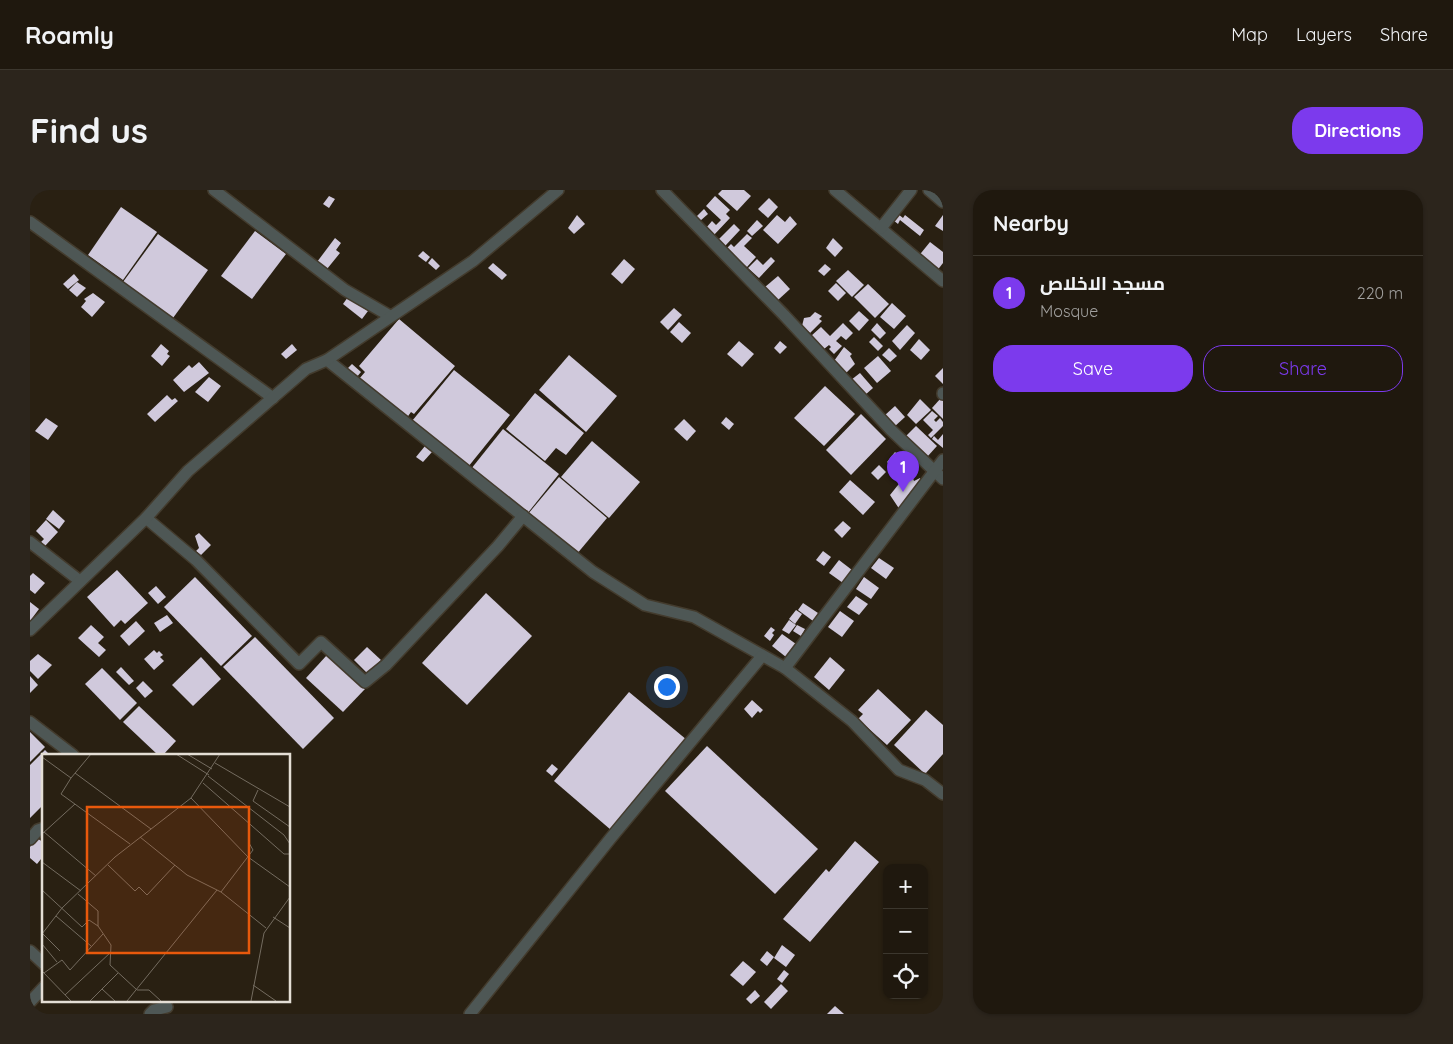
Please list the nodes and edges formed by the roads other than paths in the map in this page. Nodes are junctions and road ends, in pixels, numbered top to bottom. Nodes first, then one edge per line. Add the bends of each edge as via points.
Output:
1 (214, 190) edge
2 (558, 190) edge
3 (662, 190) edge
4 (835, 190) edge
5 (910, 190) edge
6 (929, 190) edge
7 (943, 202) edge
8 (30, 222) edge
9 (882, 228) junction
10 (943, 281) edge
11 (390, 316) junction
12 (327, 360) junction
13 (273, 398) junction
14 (943, 460) edge
15 (938, 476) edge
16 (523, 516) junction
17 (146, 518) junction
18 (30, 542) edge
19 (80, 581) junction
20 (30, 630) edge
21 (762, 656) junction
22 (785, 668) junction
23 (30, 722) edge
24 (71, 754) edge
25 (943, 794) edge
26 (42, 829) edge
27 (30, 839) edge
28 (30, 951) edge
29 (42, 962) edge
30 (42, 989) edge
31 (30, 1002) edge
32 (167, 1007) edge
33 (150, 1014) edge
34 (470, 1014) edge

1 - 11 street via 345,290
2 - 11 street via 473,261
3 - 15 street
4 - 9 street
5 - 9 street
6 - 7 street
8 - 13 street
9 - 10 street
11 - 12 street
12 - 13 street via 306,369
12 - 16 street
13 - 17 street via 188,471
14 - 15 street
15 - 22 street
16 - 17 street via 386,665 365,682 321,642 299,664 196,560
16 - 21 street via 593,572 645,604 694,617
17 - 19 street
18 - 19 street
19 - 20 street
21 - 22 street
21 - 34 street
22 - 25 street via 852,721 899,770 925,780
23 - 24 street
26 - 27 street
28 - 29 street
30 - 31 street
32 - 33 street

